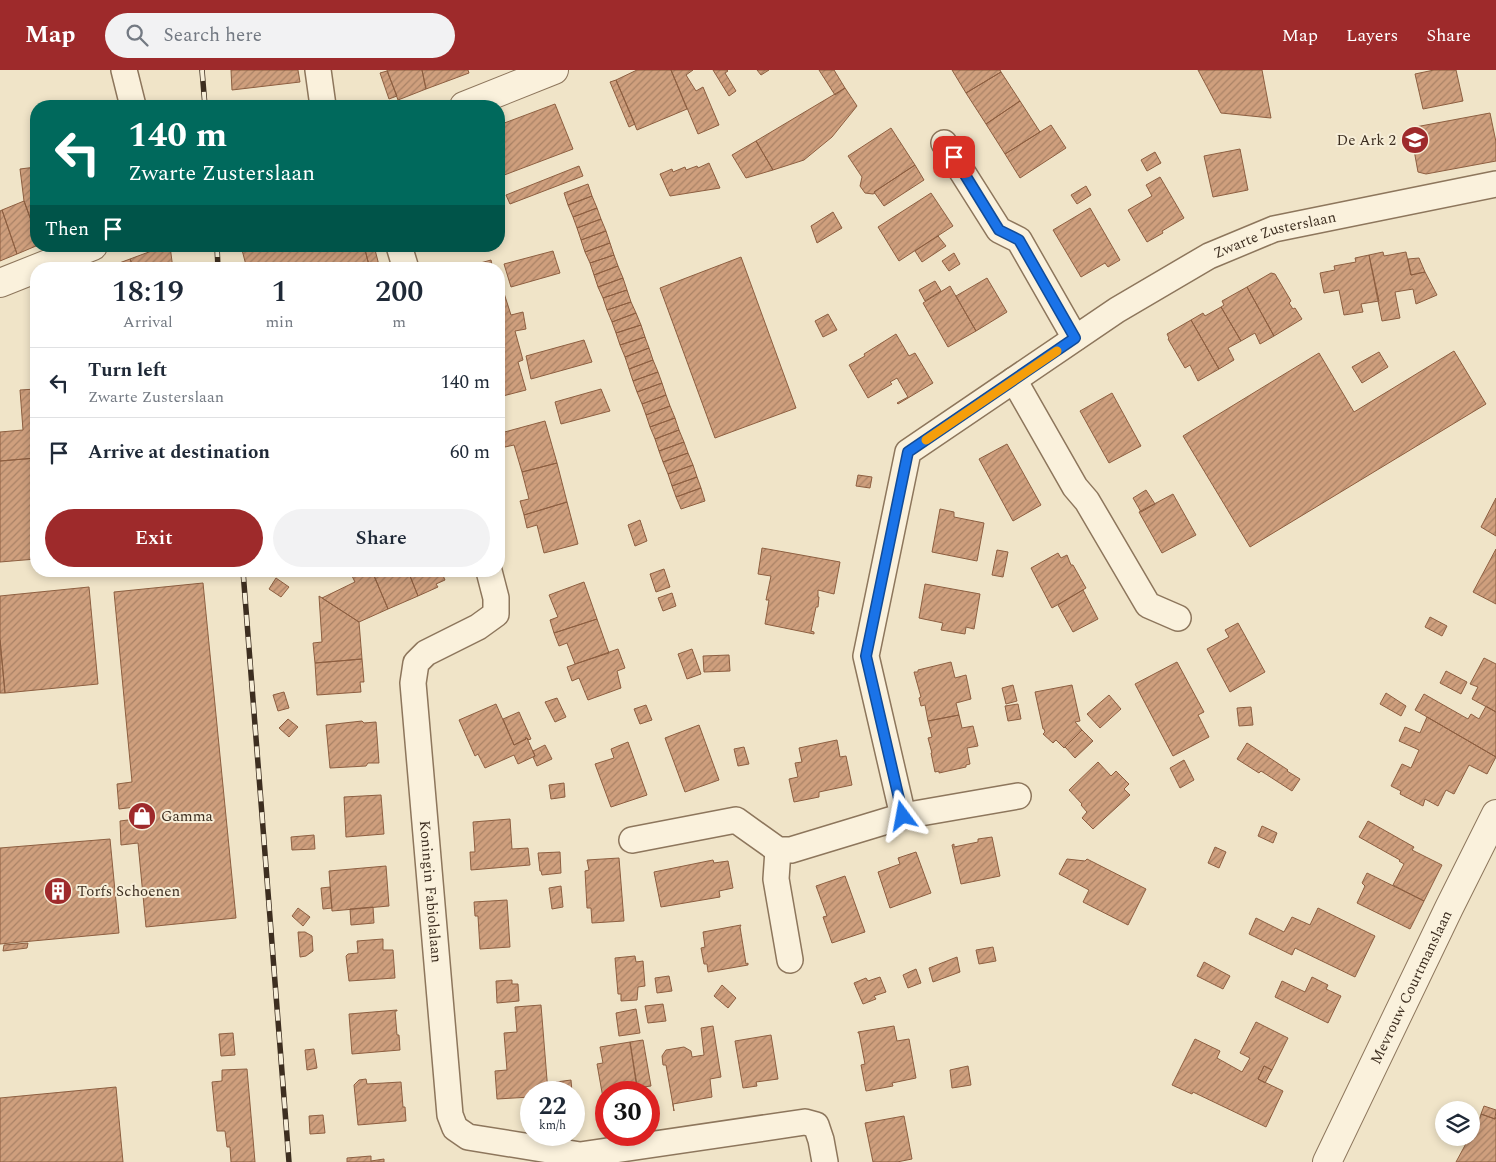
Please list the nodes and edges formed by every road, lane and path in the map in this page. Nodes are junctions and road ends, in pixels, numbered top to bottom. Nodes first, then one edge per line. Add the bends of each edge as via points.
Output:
1 (124, 70) edge
2 (318, 70) edge
3 (554, 70) edge
4 (132, 100) edge
5 (321, 100) edge
6 (479, 100) edge
7 (944, 143) dead end
8 (1496, 184) edge
9 (78, 252) edge
10 (53, 262) edge
11 (30, 271) edge
12 (0, 283) edge
13 (1075, 338) junction
14 (1014, 380) junction
15 (491, 577) edge
16 (1178, 618) dead end
17 (1018, 796) dead end
18 (1496, 814) edge
19 (903, 816) junction
20 (632, 840) dead end
21 (778, 850) junction
22 (790, 960) dead end
23 (581, 1159) edge
24 (825, 1162) edge
25 (1327, 1162) edge

1 - 4 street
2 - 5 street
3 - 6 street
7 - 13 street via 999,230 1019,240
8 - 13 street, Zwarte Zusterslaan via 1274,229 1209,256
9 - 10 street
11 - 12 street
13 - 14 street, Zwarte Zusterslaan
14 - 16 street via 1148,605
14 - 19 street, Zwarte Zusterslaan via 908,452 866,656
15 - 23 street, Koningin Fabiolalaan via 496,614 478,627 426,653 416,663 413,683 450,1115 455,1128 468,1137
17 - 19 street
18 - 25 street, Mevrouw Courtmanslaan
19 - 21 street via 792,850
20 - 21 street via 736,820
21 - 22 street via 776,879
23 - 24 street, Koningin Fabiolalaan via 805,1122 816,1125

